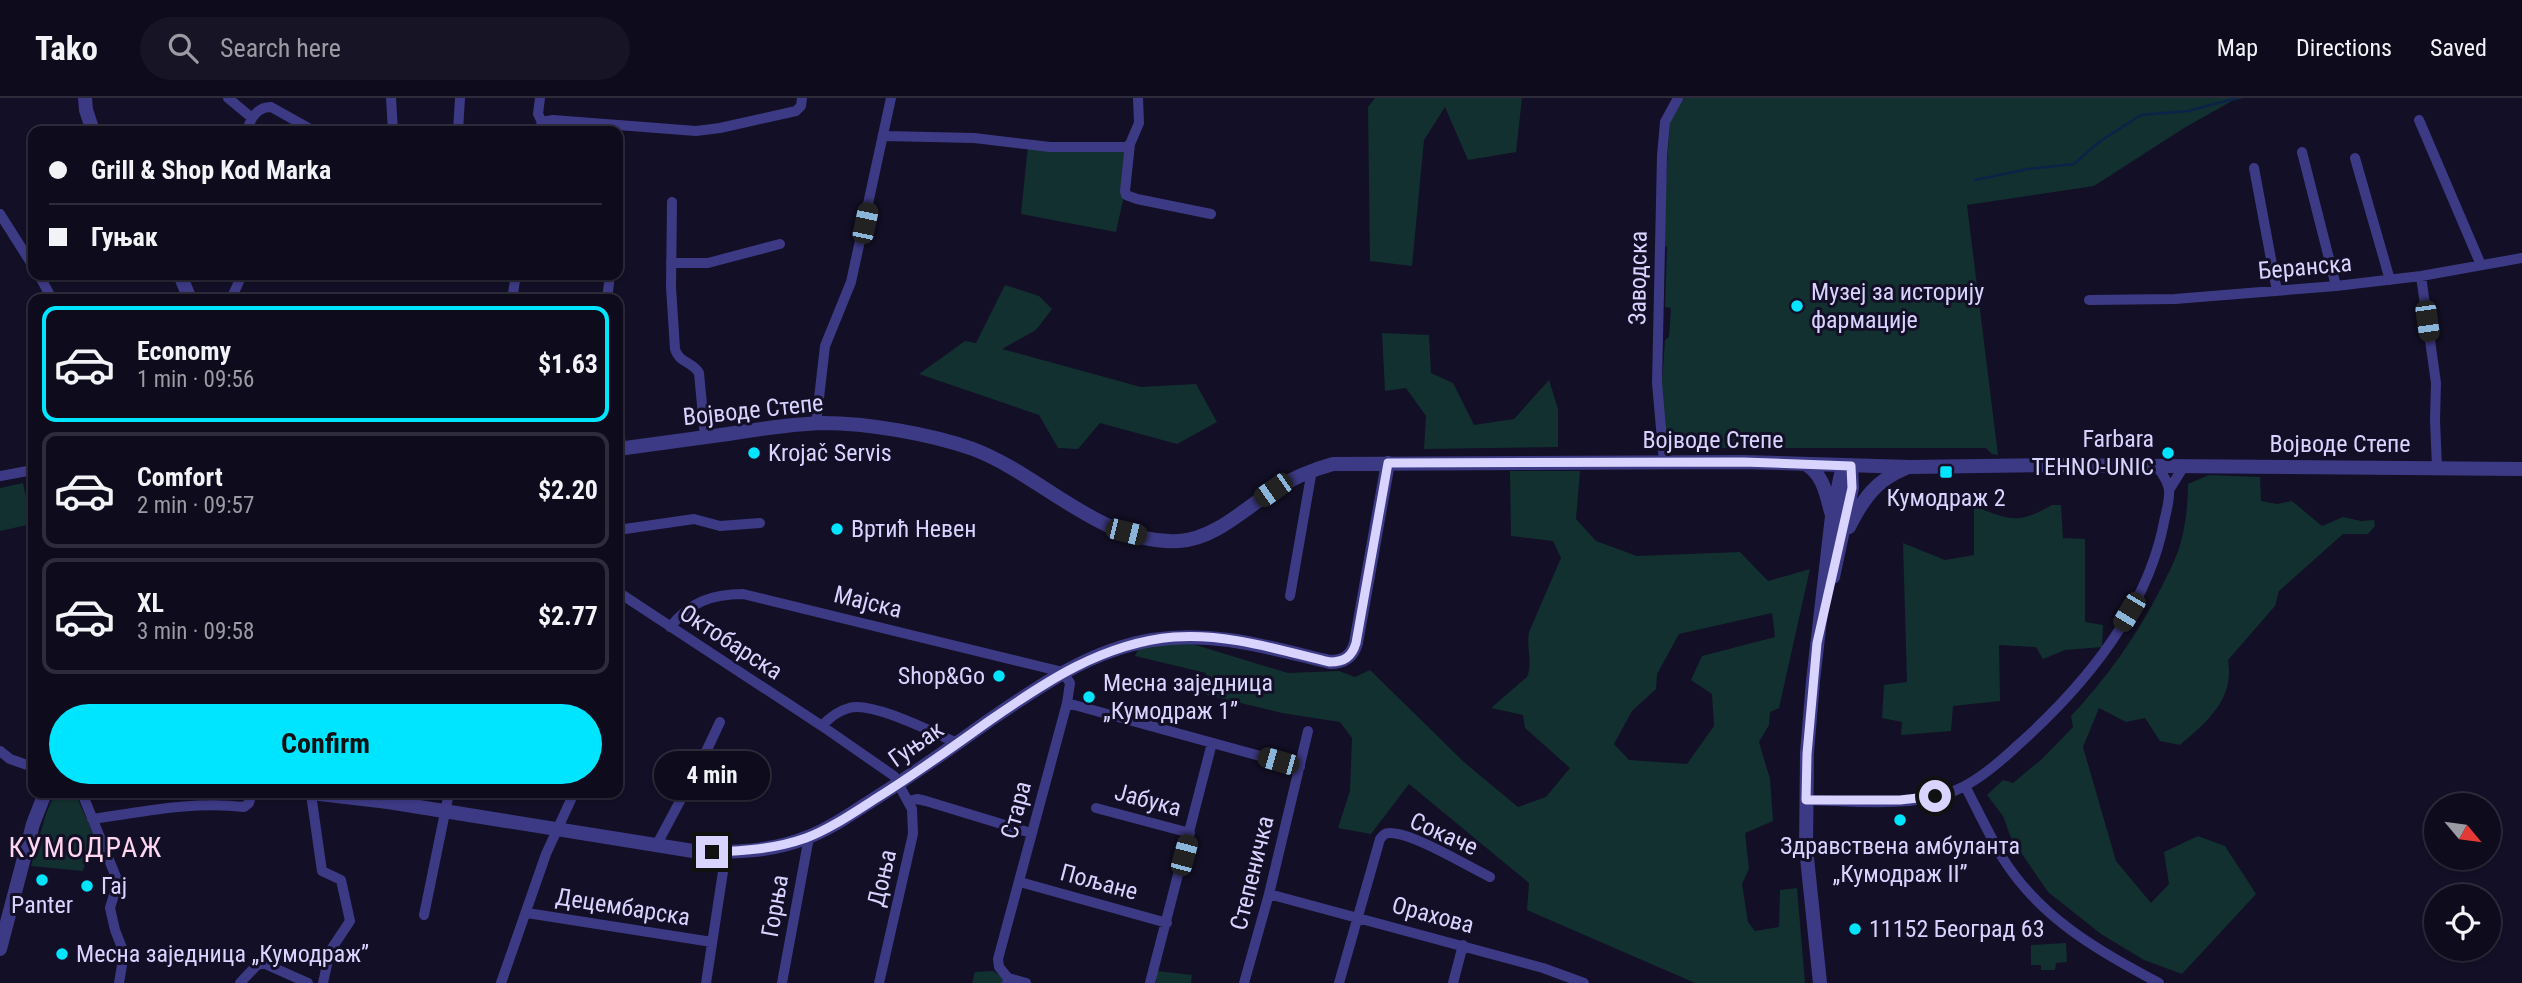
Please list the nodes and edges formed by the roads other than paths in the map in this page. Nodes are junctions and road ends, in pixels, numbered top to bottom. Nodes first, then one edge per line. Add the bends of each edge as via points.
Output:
1 (85, 98) edge
2 (228, 98) edge
3 (391, 98) edge
4 (460, 98) edge
5 (540, 98) edge
6 (802, 98) edge
7 (891, 98) edge
8 (1138, 98) edge
9 (1678, 98) edge
10 (272, 103) edge
11 (252, 118) junction
12 (2418, 120) dead end
13 (91, 126) edge
14 (249, 126) edge
15 (306, 126) edge
16 (393, 126) edge
17 (458, 126) edge
18 (541, 126) edge
19 (884, 136) junction
20 (1130, 144) junction
21 (2302, 152) dead end
22 (2355, 158) dead end
23 (2254, 168) dead end
24 (672, 202) dead end
25 (0, 214) edge
26 (1211, 214) dead end
27 (780, 244) dead end
28 (28, 258) edge
29 (2522, 258) edge
30 (671, 263) junction
31 (2481, 265) junction
32 (2421, 276) junction
33 (2390, 280) junction
34 (2336, 286) junction
35 (2277, 291) junction
36 (2089, 300) dead end
37 (816, 424) junction
38 (705, 437) junction
39 (623, 448) edge
40 (1664, 462) junction
41 (1388, 463) junction
42 (1804, 463) junction
43 (1847, 465) junction
44 (1910, 467) junction
45 (2157, 467) junction
46 (2183, 467) junction
47 (2437, 467) junction
48 (2522, 469) edge
49 (1312, 470) junction
50 (28, 471) edge
51 (0, 476) edge
52 (2169, 490) junction
53 (1832, 516) junction
54 (760, 523) dead end
55 (623, 529) edge
56 (1840, 548) junction
57 (623, 595) edge
58 (1290, 596) dead end
59 (670, 627) junction
60 (1817, 643) junction
61 (1063, 672) junction
62 (1067, 703) junction
63 (720, 722) dead end
64 (822, 726) junction
65 (1308, 731) dead end
66 (957, 743) junction
67 (1212, 743) junction
68 (0, 751) edge
69 (5, 760) edge
70 (28, 766) edge
71 (1300, 767) junction
72 (899, 784) junction
73 (1965, 786) junction
74 (43, 798) edge
75 (84, 798) edge
76 (250, 798) edge
77 (312, 798) edge
78 (354, 798) edge
79 (448, 798) edge
80 (571, 798) edge
81 (1806, 800) junction
82 (909, 801) junction
83 (1096, 808) dead end
84 (446, 812) junction
85 (92, 819) junction
86 (555, 830) junction
87 (1031, 833) junction
88 (1190, 833) junction
89 (809, 837) junction
90 (656, 845) junction
91 (726, 852) junction
92 (1490, 877) dead end
93 (1020, 882) junction
94 (1269, 894) junction
95 (527, 913) junction
96 (424, 915) dead end
97 (1358, 917) junction
98 (1167, 923) junction
99 (712, 942) junction
100 (1463, 945) junction
101 (0, 949) edge
102 (1555, 971) junction
103 (1007, 980) edge
104 (119, 983) edge
105 (240, 983) edge
106 (308, 983) edge
107 (323, 983) edge
108 (501, 983) edge
109 (706, 983) edge
110 (782, 983) edge
111 (879, 983) edge
112 (1026, 983) edge
113 (1150, 983) edge
114 (1244, 983) edge
115 (1339, 983) edge
116 (1452, 983) edge
117 (1552, 983) edge
118 (1584, 983) edge
119 (1819, 983) edge
120 (2159, 983) edge

1 - 13 street
2 - 11 street
3 - 16 street
4 - 17 street
5 - 18 street
6 - 18 street via 796,111 703,130 553,120
7 - 19 street
8 - 20 street via 1139,123
9 - 40 street, Заводска via 1665,122 1662,156 1657,383
10 - 11 street
10 - 15 street
11 - 14 street
12 - 31 street
19 - 20 street via 974,138 1050,147
19 - 37 street via 851,282 825,346
20 - 26 street via 1126,195
21 - 34 street
22 - 33 street
23 - 35 street
24 - 30 street
25 - 28 street
27 - 30 street via 708,263
29 - 31 street, Беранска
30 - 38 street via 675,349 679,358 699,373
31 - 32 street, Беранска
32 - 33 street, Беранска
32 - 47 street via 2436,383
33 - 34 street, Беранска
34 - 35 street, Беранска
35 - 36 street, Беранска
37 - 38 street, Војводе Степе
37 - 49 street, Војводе Степе via 896,431 962,446 1009,466 1108,525 1162,540 1206,534
38 - 39 street, Војводе Степе
40 - 41 street, Војводе Степе
40 - 42 street, Војводе Степе
41 - 49 street, Војводе Степе via 1333,464
41 - 61 street, Гуњак via 1356,643 1345,659 1330,662 1234,639 1194,636 1121,647
42 - 43 street, Војводе Степе
42 - 53 street via 1821,478
43 - 44 street, Војводе Степе
43 - 53 street via 1839,474
43 - 56 street via 1852,488
44 - 45 street, Војводе Степе
44 - 56 street via 1886,477 1862,501
45 - 46 street, Војводе Степе
45 - 52 street
46 - 47 street, Војводе Степе
46 - 52 street
47 - 48 street, Војводе Степе
49 - 58 street
50 - 51 street
52 - 73 street via 2150,571 2104,652 2040,725
53 - 60 street
54 - 55 street via 720,527 694,519
56 - 60 street
57 - 59 street, Октобарска
59 - 61 street, Мајска via 707,597 743,594
59 - 64 street, Октобарска
60 - 81 street
61 - 62 street, Стара via 1070,683
61 - 66 street, Гуњак
62 - 67 street
62 - 87 street, Стара
63 - 90 street
64 - 66 street via 838,713 863,707
64 - 72 street, Октобарска
65 - 71 street, Степеничка
66 - 72 street, Гуњак
67 - 71 street
67 - 88 street
68 - 69 street
69 - 70 street
71 - 94 street, Степеничка
72 - 82 street, Доња
72 - 89 street, Гуњак
73 - 81 street via 1918,799
73 - 120 street via 2003,857 2038,901 2080,938
74 - 101 street
75 - 85 street
76 - 85 street via 244,807 160,807
77 - 107 street via 322,871 341,880 350,916 330,951
78 - 84 street, Гуњак
79 - 84 street
80 - 86 street
81 - 119 street
82 - 87 street, Гуњак via 926,801
82 - 111 street, Доња via 913,834
83 - 88 street, Јабука
84 - 86 street, Гуњак
84 - 96 street
85 - 104 street via 116,877 110,908 124,953
86 - 90 street, Гуњак
86 - 95 street
87 - 93 street, Стара
88 - 98 street
89 - 91 street, Гуњак via 759,850
89 - 110 street, Горња
90 - 91 street, Гуњак
91 - 99 street
92 - 97 street, Сокаче via 1417,840 1387,833 1380,839
93 - 98 street, Пољане
93 - 103 street, Стара via 998,959
94 - 97 street, Орахова
94 - 114 street, Степеничка
95 - 99 street, Децембарска
95 - 108 street
97 - 100 street, Орахова
97 - 115 street
98 - 113 street
99 - 109 street
100 - 102 street, Орахова
100 - 116 street
102 - 117 street
102 - 118 street, Орахова
103 - 112 street
105 - 106 street via 263,963

